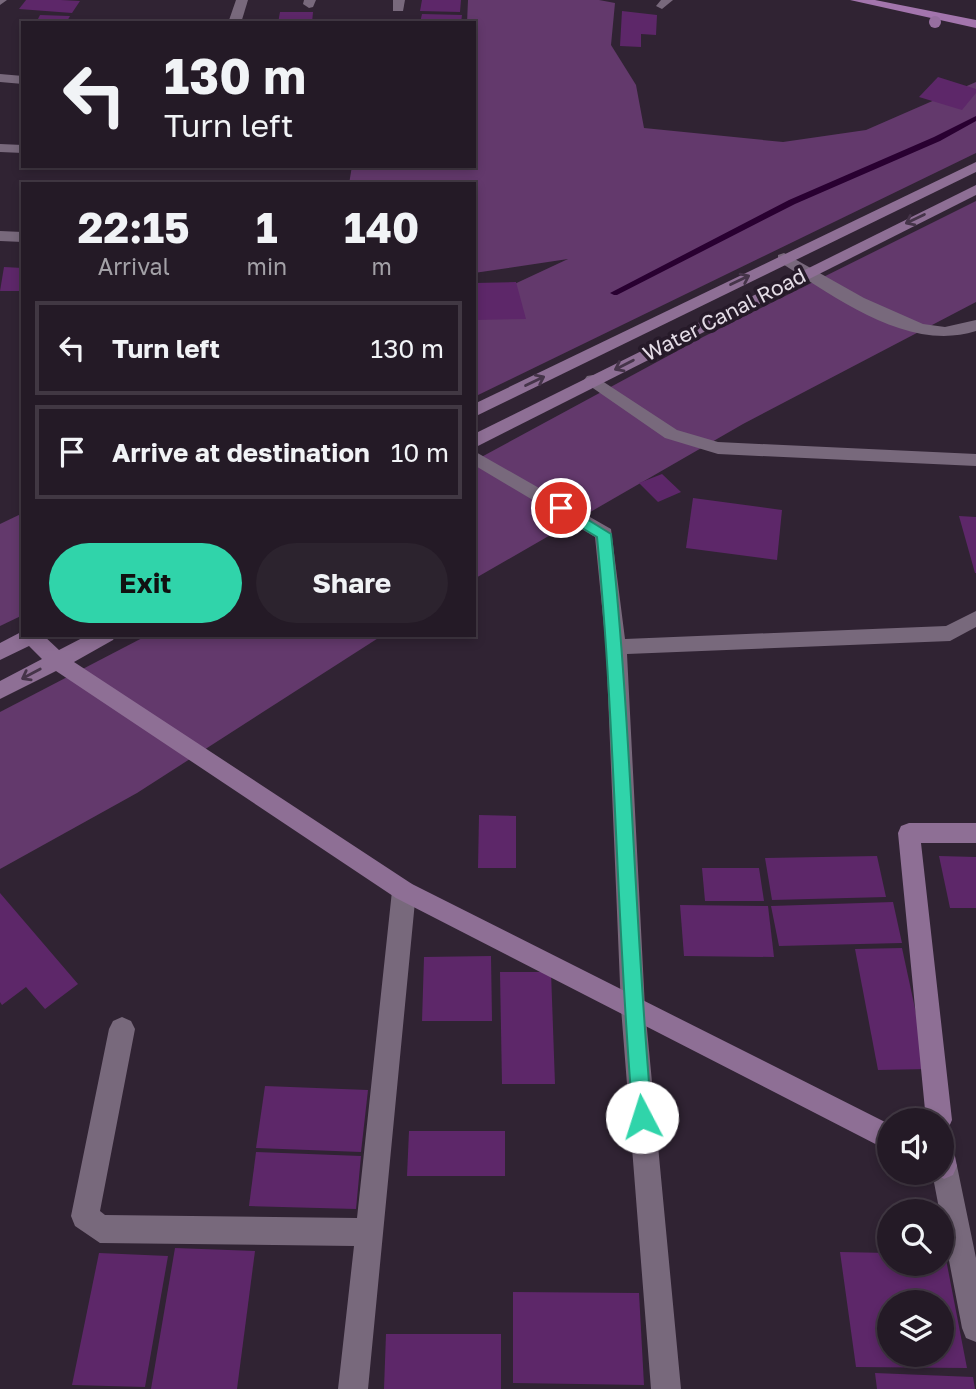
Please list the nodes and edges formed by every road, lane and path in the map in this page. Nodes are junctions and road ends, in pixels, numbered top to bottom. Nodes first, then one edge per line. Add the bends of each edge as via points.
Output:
1 (242, 0) edge
2 (856, 0) edge
3 (235, 21) edge
4 (976, 24) edge
5 (0, 78) edge
6 (21, 80) edge
7 (0, 148) edge
8 (21, 149) edge
9 (976, 166) edge
10 (976, 189) edge
11 (0, 236) edge
12 (21, 237) edge
13 (784, 258) junction
14 (806, 272) junction
15 (976, 325) edge
16 (593, 380) junction
17 (476, 410) edge
18 (476, 441) edge
19 (476, 458) edge
20 (976, 460) edge
21 (976, 618) edge
22 (30, 637) edge
23 (33, 637) edge
24 (102, 637) edge
25 (616, 647) junction
26 (0, 652) edge
27 (57, 661) junction
28 (0, 691) edge
29 (976, 833) edge
30 (404, 891) junction
31 (633, 1008) junction
32 (122, 1029) dead end
33 (938, 1108) edge
34 (877, 1132) edge
35 (947, 1185) edge
36 (370, 1232) junction
37 (976, 1328) edge
38 (353, 1389) edge
39 (666, 1389) edge

1 - 3 street
2 - 4 main road
5 - 6 street
7 - 8 street
9 - 13 main road, Water Canal Road
10 -> 14 main road, Water Canal Road
11 - 12 street
13 - 14 street
17 -> 13 main road, Water Canal Road
14 - 15 street via 912,327 936,332
14 -> 16 main road, Water Canal Road
16 - 18 main road, Water Canal Road
16 - 20 street via 671,433 718,448
19 - 25 street via 604,534
21 - 25 street via 950,633
22 - 26 main road
23 - 27 main road
24 - 27 main road
25 - 31 street
27 -> 28 main road
27 - 30 main road
29 - 33 main road via 909,833
30 - 31 main road
30 - 36 street
31 - 34 main road
31 - 39 street
32 - 36 street via 85,1216 100,1230
35 - 37 street
36 - 38 street

